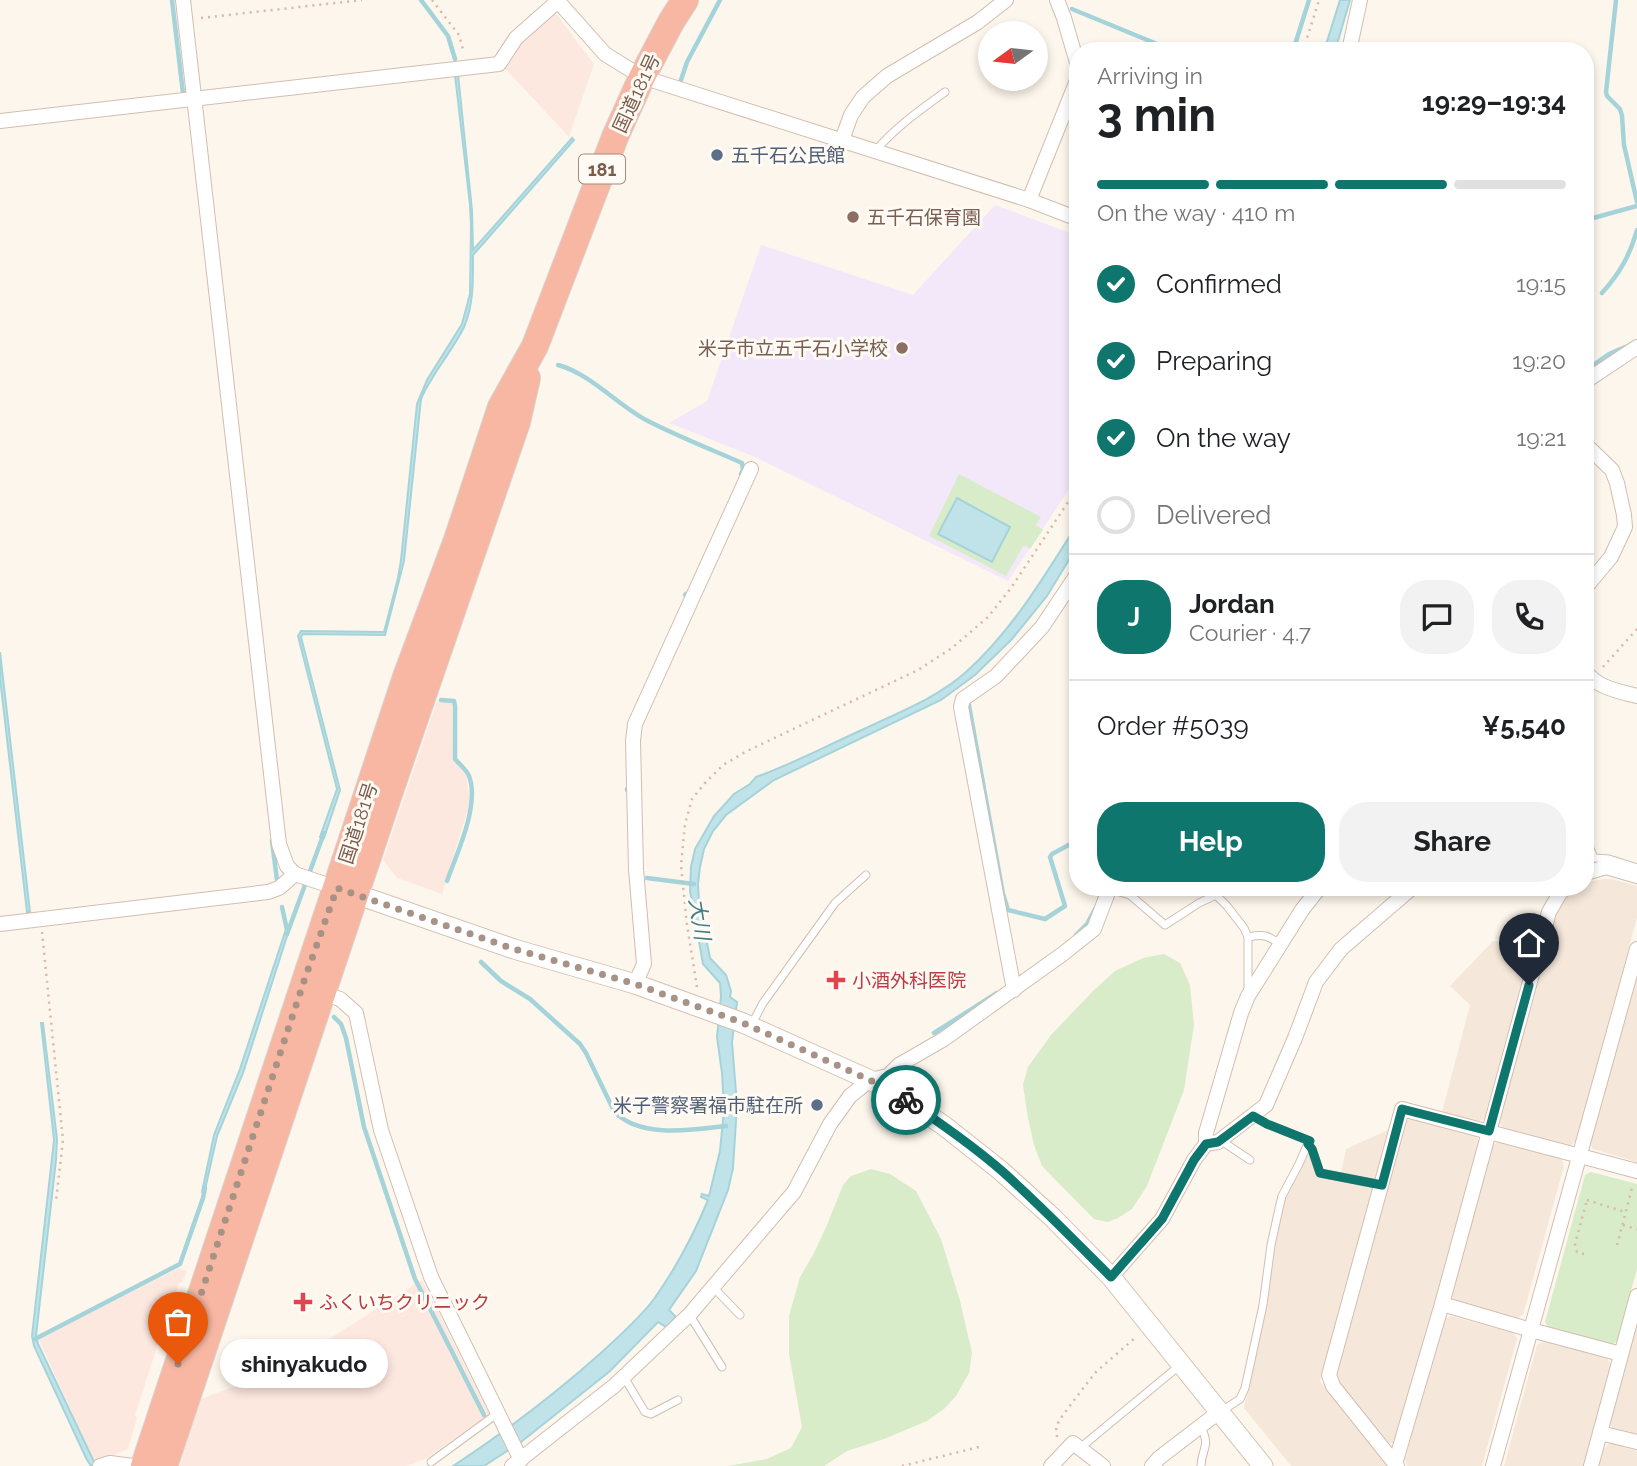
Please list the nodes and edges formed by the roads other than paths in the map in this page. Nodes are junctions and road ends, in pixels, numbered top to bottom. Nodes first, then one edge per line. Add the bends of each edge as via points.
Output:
1 (183, 0) edge
2 (558, 0) edge
3 (685, 0) edge
4 (1006, 0) edge
5 (1057, 0) edge
6 (1360, 0) edge
7 (1071, 42) edge
8 (1351, 42) edge
9 (642, 77) junction
10 (945, 92) dead end
11 (195, 98) junction
12 (1069, 100) edge
13 (0, 121) edge
14 (842, 139) junction
15 (876, 150) junction
16 (1029, 200) junction
17 (1069, 216) edge
18 (1637, 347) edge
19 (1594, 376) edge
20 (1594, 453) edge
21 (751, 469) dead end
22 (1594, 577) edge
23 (1069, 586) edge
24 (1594, 682) edge
25 (1637, 696) edge
26 (1594, 858) edge
27 (1637, 868) edge
28 (1594, 871) edge
29 (295, 874) junction
30 (866, 875) dead end
31 (1637, 876) edge
32 (346, 891) junction
33 (1107, 896) edge
34 (1131, 896) edge
35 (1214, 896) edge
36 (1217, 896) edge
37 (1313, 896) edge
38 (1403, 896) edge
39 (1558, 896) edge
40 (0, 924) edge
41 (1248, 937) junction
42 (1281, 944) junction
43 (1637, 949) edge
44 (635, 984) junction
45 (1014, 990) junction
46 (322, 993) junction
47 (1248, 996) junction
48 (747, 1025) junction
49 (870, 1080) junction
50 (1253, 1116) junction
51 (1489, 1131) junction
52 (1222, 1139) junction
53 (1206, 1144) junction
54 (1308, 1144) junction
55 (1581, 1155) junction
56 (1250, 1160) dead end
57 (1636, 1176) edge
58 (1382, 1185) junction
59 (1111, 1277) junction
60 (713, 1287) junction
61 (1637, 1296) edge
62 (1442, 1304) junction
63 (689, 1314) junction
64 (740, 1315) dead end
65 (1531, 1331) junction
66 (1621, 1354) junction
67 (1181, 1365) junction
68 (722, 1367) dead end
69 (624, 1377) junction
70 (678, 1400) dead end
71 (1219, 1412) junction
72 (498, 1413) junction
73 (1200, 1427) junction
74 (1600, 1433) junction
75 (1637, 1442) edge
76 (1080, 1448) junction
77 (516, 1459) edge
78 (431, 1462) dead end
79 (1396, 1465) edge
80 (100, 1466) edge
81 (133, 1466) edge
82 (144, 1466) edge
83 (164, 1466) edge
84 (1051, 1466) edge
85 (1103, 1466) edge
86 (1152, 1466) edge
87 (1201, 1466) edge
88 (1263, 1466) edge
89 (1493, 1466) edge
90 (1591, 1466) edge

1 - 11 street
2 - 9 street via 605,54
2 - 11 street via 516,38 499,64
3 - 9 highway, 国道181号 / 181
4 - 14 street via 887,76 863,97
5 - 7 street
6 - 8 street
9 - 14 street
9 - 32 highway, 国道181号 / 181 via 535,346 501,407 406,677
10 - 15 lane via 908,118
11 - 13 street
11 - 29 street via 279,844
12 - 16 street
14 - 15 street
15 - 16 street
16 - 17 street
18 - 19 street
20 - 22 street via 1612,470 1625,527 1611,557
21 - 44 street via 635,724 636,869 644,964
23 - 45 street via 1042,627 996,677 963,699 961,707
24 - 25 street
26 - 27 lane
28 - 31 street via 1606,867
29 - 32 street
29 - 40 street via 268,891
30 - 48 lane via 835,903
32 - 44 street via 514,949
32 - 46 highway, 国道181号 / 181
32 - 82 highway, 国道181号 / 181 via 304,981
33 - 45 street via 1094,929
34 - 35 lane via 1165,925
36 - 41 lane
37 - 42 street
38 - 50 street via 1342,949 1316,982 1266,1105
39 - 51 street via 1549,912
41 - 42 lane via 1267,936
41 - 47 lane
42 - 47 street
43 - 55 street
44 - 48 street
45 - 49 street via 888,1076
46 - 72 street via 340,999 356,1013 382,1130 431,1277
46 - 83 highway, 国道181号 / 181
47 - 53 street
48 - 49 street
49 - 59 street via 943,1125 1000,1170
49 - 60 street via 850,1096 830,1124 794,1192
50 - 52 street
50 - 54 lane via 1310,1141
51 - 55 street
51 - 58 street via 1402,1109
51 - 62 street
52 - 53 street
52 - 56 lane
53 - 59 street via 1162,1219
54 - 58 lane via 1320,1173
54 - 71 lane via 1282,1196 1245,1388 1240,1399
55 - 57 street
55 - 65 street
58 - 79 street via 1328,1375
59 - 67 street
60 - 63 street
60 - 64 lane
61 - 66 street
62 - 65 street
62 - 79 street
63 - 68 lane
63 - 69 street
65 - 66 street
65 - 89 street
66 - 74 street
67 - 71 street
67 - 76 lane
69 - 70 lane via 645,1412 651,1414
69 - 77 street
71 - 73 street
71 - 88 street
72 - 77 street
72 - 78 lane
73 - 86 street
73 - 87 lane via 1207,1439
74 - 75 street
74 - 90 street
76 - 84 street via 1073,1443
76 - 85 street
80 - 81 street

